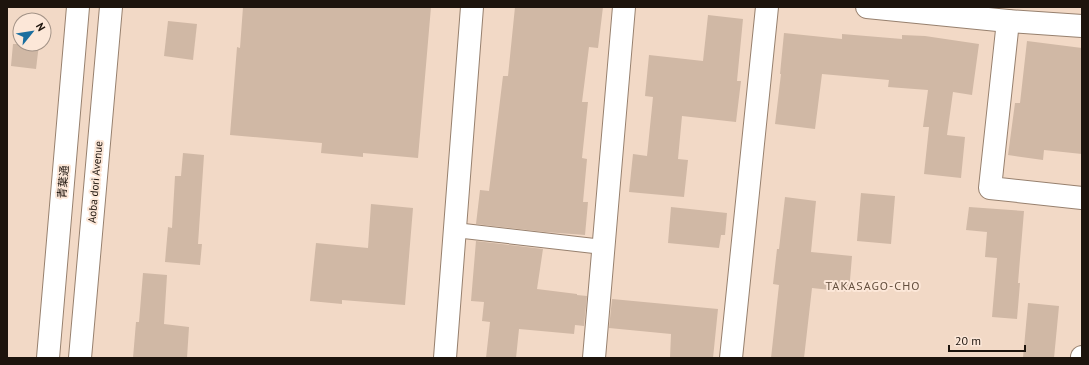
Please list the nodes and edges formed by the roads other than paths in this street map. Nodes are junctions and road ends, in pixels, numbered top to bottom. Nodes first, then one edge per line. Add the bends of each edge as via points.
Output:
1 (78, 7) edge
2 (110, 7) edge
3 (472, 7) edge
4 (624, 7) edge
5 (767, 7) edge
6 (867, 7) edge
7 (1008, 21) junction
8 (1082, 26) edge
9 (1082, 198) edge
10 (455, 230) junction
11 (603, 247) junction
12 (48, 358) edge
13 (80, 358) edge
14 (445, 358) edge
15 (594, 358) edge
16 (731, 358) edge

1 - 12 street, 青葉通
2 - 13 street, Aoba dori Avenue
3 - 10 street
4 - 11 street
5 - 16 street
6 - 7 street
7 - 8 street
7 - 9 street via 990,188
10 - 11 lane
10 - 14 street
11 - 15 street

